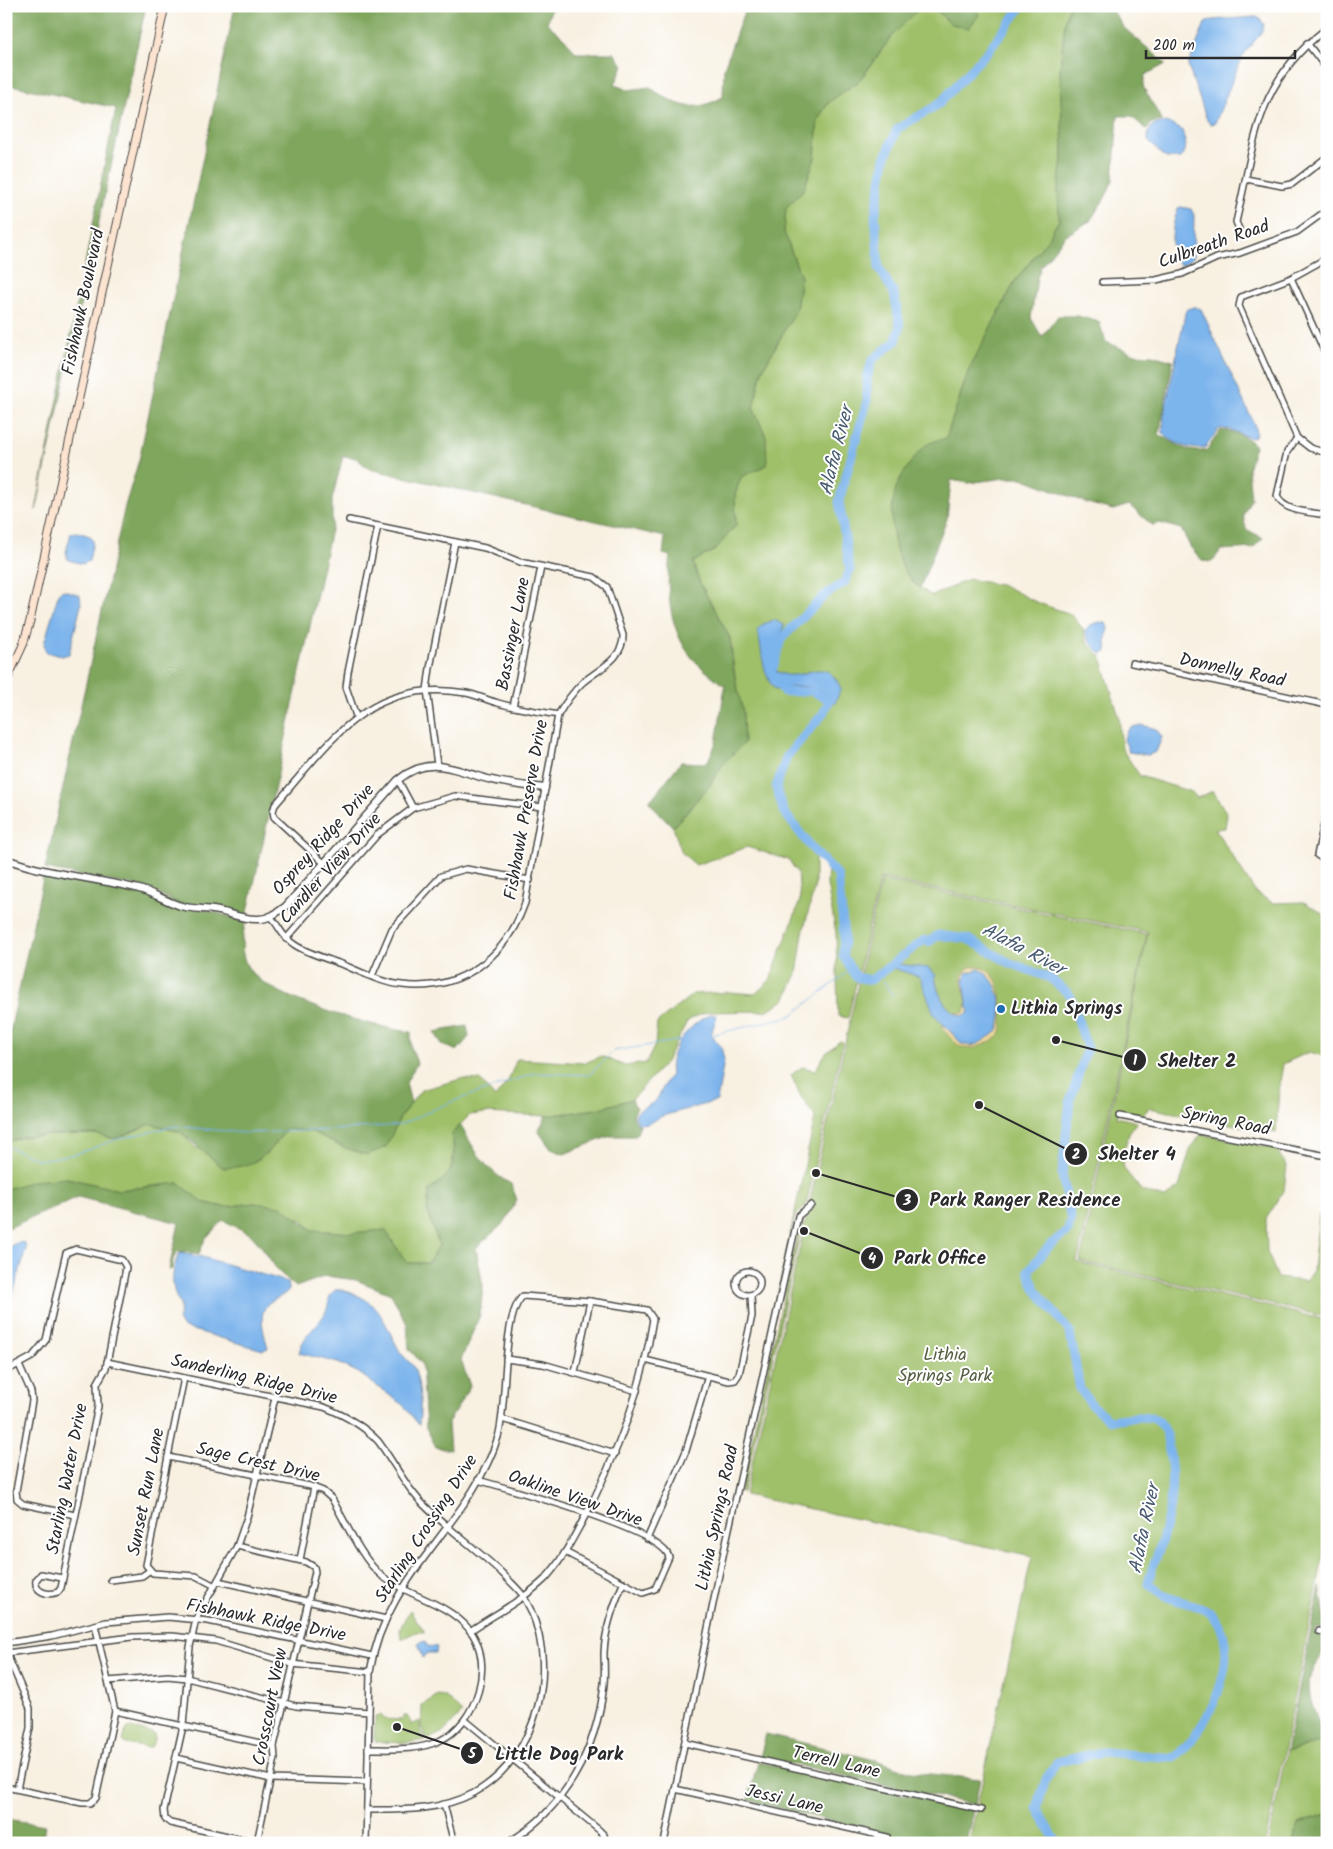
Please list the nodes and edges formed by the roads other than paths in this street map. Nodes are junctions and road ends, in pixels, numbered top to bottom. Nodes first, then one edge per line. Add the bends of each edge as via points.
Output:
1 (164, 6) edge
2 (1327, 28) edge
3 (1307, 43) junction
4 (1327, 69) edge
5 (1327, 157) edge
6 (1246, 179) junction
7 (1327, 210) edge
8 (1239, 229) dead end
9 (1327, 258) edge
10 (1291, 278) junction
11 (1102, 282) dead end
12 (1327, 357) edge
13 (1297, 438) junction
14 (1327, 454) edge
15 (1327, 515) edge
16 (349, 520) dead end
17 (378, 526) junction
18 (455, 542) junction
19 (541, 567) junction
20 (33, 604) junction
21 (1132, 663) dead end
22 (6, 671) edge
23 (6, 682) edge
24 (427, 690) junction
25 (1327, 705) edge
26 (513, 707) junction
27 (558, 715) junction
28 (356, 716) junction
29 (437, 765) junction
30 (398, 780) junction
31 (545, 788) junction
32 (542, 807) junction
33 (413, 808) junction
34 (1327, 811) edge
35 (6, 859) edge
36 (1327, 861) edge
37 (324, 863) junction
38 (530, 880) junction
39 (270, 917) junction
40 (286, 939) junction
41 (372, 976) junction
42 (1120, 1116) dead end
43 (1327, 1156) edge
44 (811, 1205) dead end
45 (750, 1295) junction
46 (590, 1301) junction
47 (506, 1359) junction
48 (645, 1360) junction
49 (107, 1362) junction
50 (18, 1365) junction
51 (6, 1371) edge
52 (575, 1372) junction
53 (708, 1376) junction
54 (184, 1378) junction
55 (637, 1391) junction
56 (275, 1398) junction
57 (502, 1419) junction
58 (615, 1454) junction
59 (168, 1457) junction
60 (258, 1475) junction
61 (478, 1480) junction
62 (314, 1487) junction
63 (586, 1513) junction
64 (75, 1515) junction
65 (447, 1526) junction
66 (647, 1539) junction
67 (237, 1546) junction
68 (565, 1552) junction
69 (300, 1560) junction
70 (149, 1570) junction
71 (62, 1578) junction
72 (111, 1580) dead end
73 (217, 1583) junction
74 (622, 1584) junction
75 (401, 1588) junction
76 (524, 1596) junction
77 (308, 1602) junction
78 (196, 1619) junction
79 (386, 1619) junction
80 (95, 1625) junction
81 (470, 1631) junction
82 (1319, 1631) dead end
83 (1327, 1633) edge
84 (191, 1638) junction
85 (299, 1641) junction
86 (100, 1642) junction
87 (6, 1643) edge
88 (6, 1653) edge
89 (372, 1656) junction
90 (292, 1664) junction
91 (370, 1672) junction
92 (187, 1678) junction
93 (108, 1681) junction
94 (284, 1704) junction
95 (115, 1711) junction
96 (369, 1712) junction
97 (465, 1720) junction
98 (183, 1726) junction
99 (685, 1743) junction
100 (274, 1746) junction
101 (368, 1749) junction
102 (176, 1758) junction
103 (511, 1759) junction
104 (271, 1779) junction
105 (367, 1782) junction
106 (6, 1787) edge
107 (17, 1789) junction
108 (675, 1789) junction
109 (559, 1798) junction
110 (444, 1804) junction
111 (367, 1810) junction
112 (982, 1810) dead end
113 (887, 1837) dead end
114 (258, 1843) edge
115 (366, 1843) edge
116 (454, 1843) edge
117 (507, 1843) edge
118 (606, 1843) edge
119 (664, 1843) edge

1 - 20 main road, Fishhawk Boulevard
2 - 3 street
3 - 4 street
3 - 6 street via 1282,72 1265,103 1256,128
5 - 6 street via 1292,184 1282,186
6 - 8 street via 1236,222
7 - 11 street, Culbreath Road via 1297,232 1217,258 1182,274 1156,280
9 - 10 street
10 - 12 street
10 - 13 street via 1241,297 1239,306
13 - 14 street via 1310,448
13 - 15 street via 1286,452 1277,496 1279,502
16 - 17 street, Fishhawk Preserve Drive
17 - 18 street, Fishhawk Preserve Drive
17 - 28 street via 346,687
18 - 19 street, Fishhawk Preserve Drive via 485,548
18 - 24 street
19 - 26 street, Bassinger Lane
19 - 27 street, Fishhawk Preserve Drive via 594,577 603,583 609,591 623,635 620,651 572,693
20 - 22 main road, Fishhawk Boulevard
20 - 23 main road, Fishhawk Boulevard via 25,637
21 - 25 street, Donnelly Road
24 - 26 street via 467,693
24 - 28 street via 388,699
24 - 29 street
26 - 27 street
27 - 31 street, Fishhawk Preserve Drive
28 - 37 street via 272,811 274,817
29 - 30 street, Osprey Ridge Drive via 415,770
29 - 31 street, Osprey Ridge Drive via 501,782
30 - 33 street
30 - 37 street, Osprey Ridge Drive
31 - 32 street, Fishhawk Preserve Drive
32 - 33 street, Candler View Drive via 455,796
32 - 38 street, Fishhawk Preserve Drive
33 - 40 street, Candler View Drive via 377,835
34 - 36 street via 1317,854
35 - 39 street, Osprey Ridge Drive via 68,877 106,881 141,890 182,906 221,911 240,918 257,920
37 - 39 street, Osprey Ridge Drive via 286,906
38 - 41 street via 466,869 441,876 392,928
38 - 41 street, Fishhawk Preserve Drive via 518,925 495,954 474,971 423,985 403,985
39 - 40 street, Fishhawk Preserve Drive
40 - 41 street, Fishhawk Preserve Drive
42 - 43 street, Spring Road
44 - 99 street, Lithia Springs Road via 798,1216
45 - 45 street via 758,1289 760,1281 755,1274 746,1272 739,1276 737,1285 742,1293
45 - 53 street via 752,1316 739,1374 735,1380 729,1381
46 - 47 street, Starling Crossing Drive via 523,1296 517,1302
46 - 48 street, Starling Crossing Drive via 647,1310 653,1319
46 - 52 street
47 - 52 street
47 - 57 street, Starling Crossing Drive
48 - 53 street
48 - 55 street, Starling Crossing Drive
49 - 50 street, Starling Water Drive via 126,1267 120,1259 76,1249 69,1251 63,1259 46,1340 32,1357
49 - 54 street, Sanderling Ridge Drive
49 - 64 street, Starling Water Drive via 97,1384 98,1406
50 - 51 street, Starling Water Drive
50 - 64 street via 32,1401 16,1497 23,1504
52 - 55 street
53 - 66 street via 686,1451
54 - 56 street, Sanderling Ridge Drive
54 - 59 street, Sunset Run Lane
55 - 58 street, Starling Crossing Drive
56 - 60 street
56 - 65 street, Sanderling Ridge Drive via 339,1412 371,1433 417,1498
57 - 58 street
57 - 61 street, Starling Crossing Drive via 491,1456
58 - 63 street, Starling Crossing Drive
59 - 60 street, Sage Crest Drive
59 - 70 street, Sunset Run Lane via 146,1562
60 - 62 street, Sage Crest Drive
60 - 67 street
61 - 63 street, Oakline View Drive
61 - 65 street, Starling Crossing Drive
62 - 69 street
62 - 75 street, Sage Crest Drive via 332,1499 374,1569
63 - 66 street, Oakline View Drive
63 - 68 street, Starling Crossing Drive
64 - 71 street, Starling Water Drive
65 - 75 street, Starling Crossing Drive
65 - 76 street, Sanderling Ridge Drive via 480,1551
66 - 74 street, Oakline View Drive via 666,1550 669,1556 654,1589 643,1594
67 - 69 street
67 - 73 street
68 - 74 street, Oakline View Drive
68 - 76 street, Starling Crossing Drive via 554,1568
69 - 77 street, Crosscourt View via 314,1567
70 - 72 street via 142,1576
70 - 73 street, Sunset Run Lane via 156,1574 196,1576
71 - 71 street, Starling Water Drive via 41,1574 36,1586 41,1591 56,1593 61,1588
73 - 77 street, Sunset Run Lane
73 - 78 street
74 - 109 street via 607,1627 604,1682 594,1734
75 - 79 street, Starling Crossing Drive
75 - 81 street, Sage Crest Drive via 442,1606
76 - 81 street, Starling Crossing Drive
76 - 103 street, Sanderling Ridge Drive via 538,1631 541,1691 536,1716 525,1740
77 - 79 street, Sunset Run Lane
77 - 85 street, Crosscourt View
78 - 80 street, Fishhawk Ridge Drive via 144,1617
78 - 84 street
78 - 85 street, Fishhawk Ridge Drive
79 - 89 street, Starling Crossing Drive
80 - 86 street
80 - 87 street, Fishhawk Ridge Drive via 40,1639
81 - 97 street, Sage Crest Drive via 479,1650 481,1672 478,1694
82 - 83 street
84 - 86 street, Fishhawk Ridge Drive via 152,1635
84 - 90 street, Fishhawk Ridge Drive via 216,1641
84 - 92 street
85 - 89 street, Fishhawk Ridge Drive
85 - 90 street, Crosscourt View
86 - 88 street, Fishhawk Ridge Drive
86 - 93 street
88 - 107 street via 30,1708 30,1728
89 - 91 street, Starling Crossing Drive
90 - 91 street, Fishhawk Ridge Drive
90 - 94 street, Crosscourt View
91 - 96 street, Starling Crossing Drive
92 - 93 street via 142,1676
92 - 94 street
92 - 98 street
93 - 95 street
94 - 96 street
94 - 100 street, Crosscourt View
95 - 98 street
95 - 107 street via 93,1802 82,1803
96 - 101 street, Starling Crossing Drive
97 - 101 street, Sage Crest Drive via 441,1740 422,1747
97 - 103 street
98 - 100 street
98 - 102 street
99 - 108 street, Lithia Springs Road
99 - 112 street, Terrell Lane
100 - 104 street, Crosscourt View
101 - 105 street, Starling Crossing Drive
102 - 104 street
102 - 114 street via 164,1810 165,1819 170,1823
103 - 109 street
103 - 110 street, Sanderling Ridge Drive via 474,1793
104 - 105 street
104 - 114 street, Crosscourt View
105 - 111 street, Starling Crossing Drive
106 - 107 street
108 - 113 street, Jessi Lane
108 - 119 street, Lithia Springs Road
109 - 117 street via 537,1824
109 - 118 street via 599,1830
110 - 111 street, Sanderling Ridge Drive via 406,1810
110 - 116 street
111 - 115 street, Starling Crossing Drive

